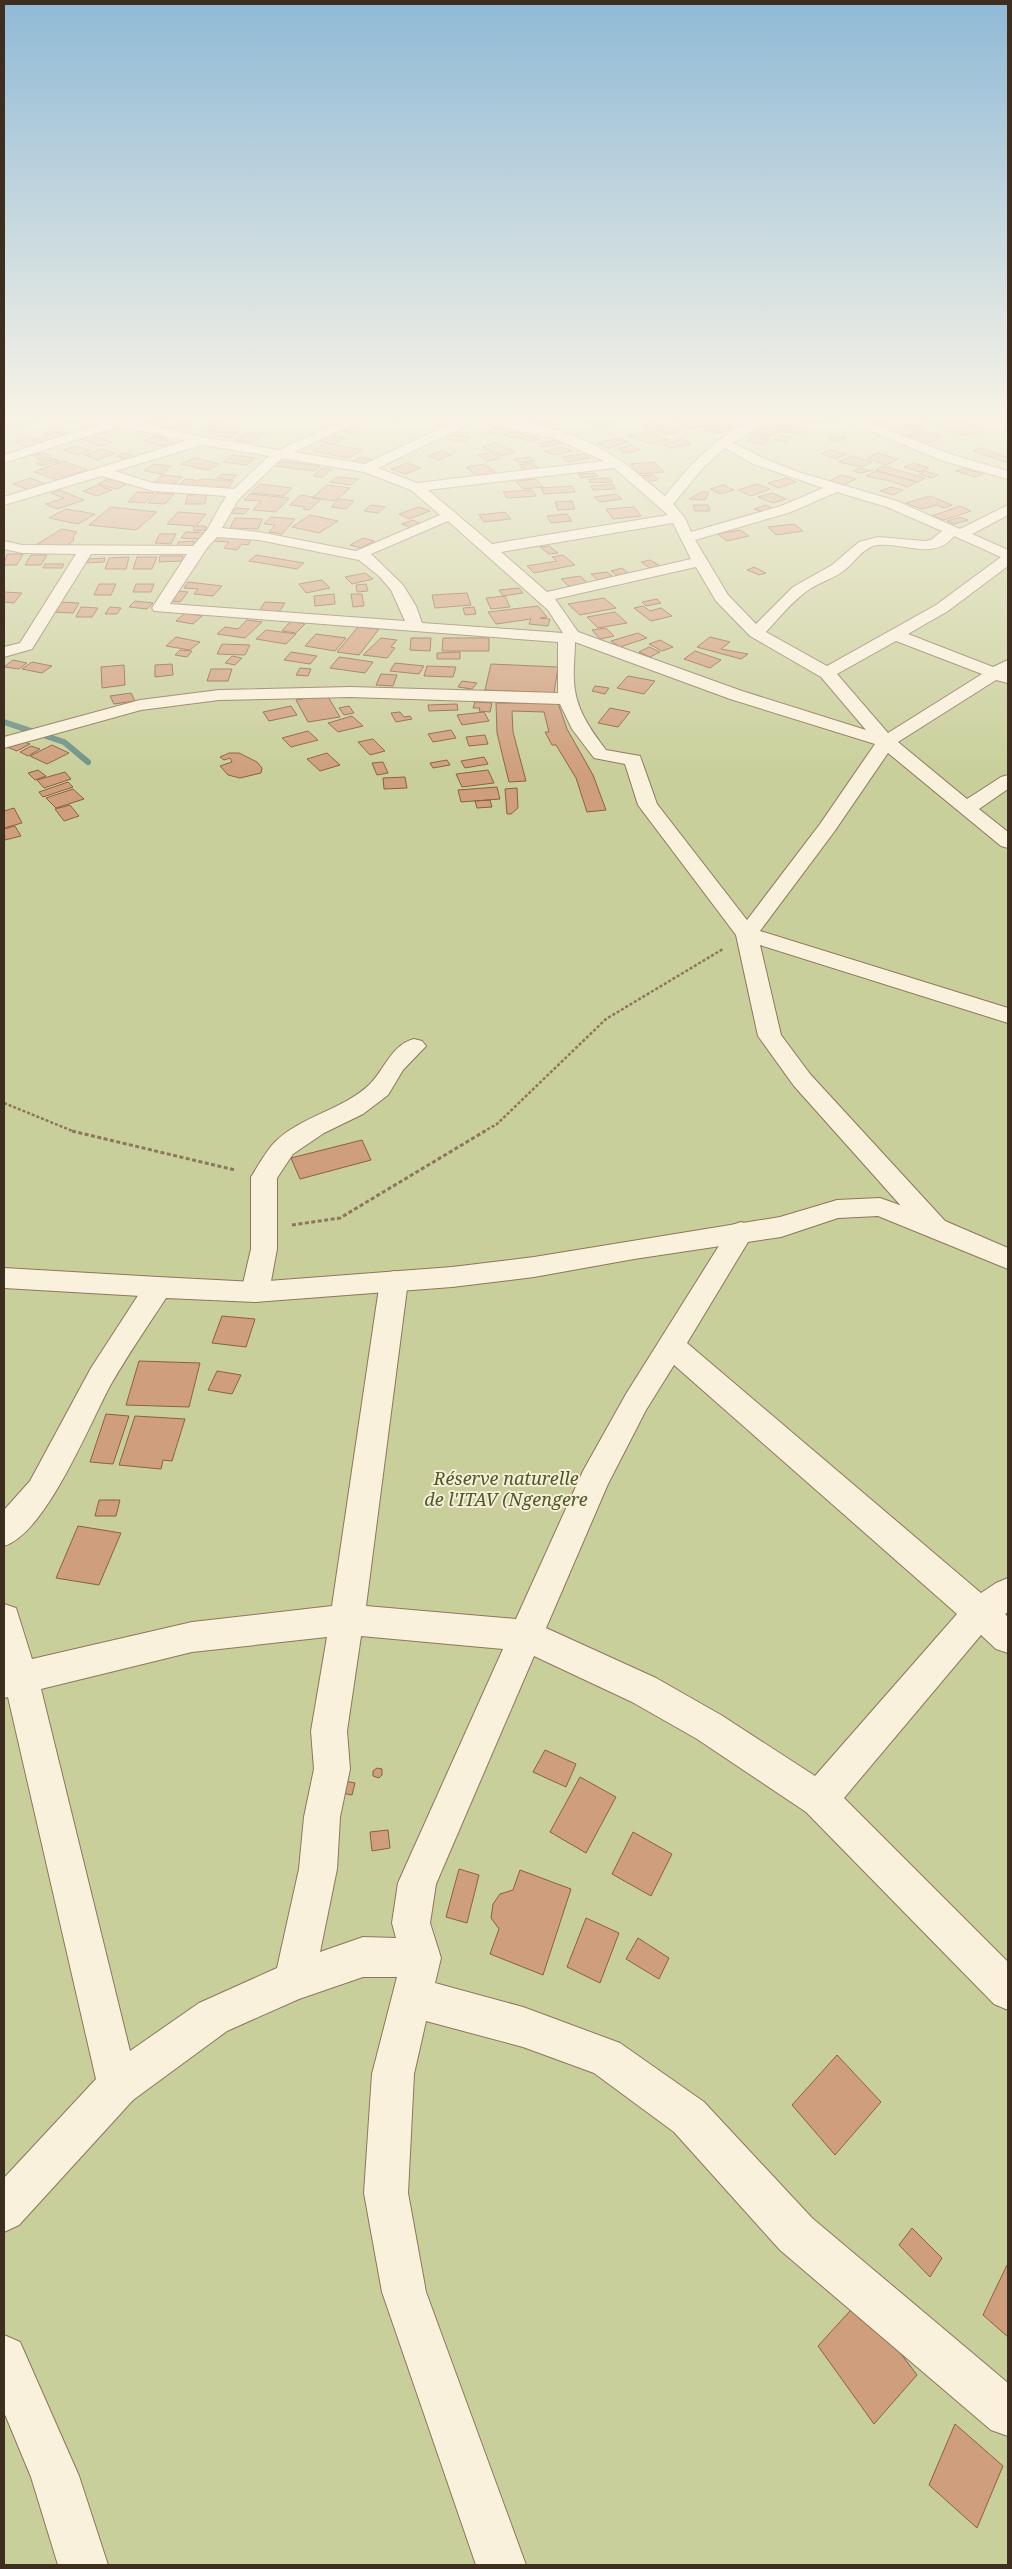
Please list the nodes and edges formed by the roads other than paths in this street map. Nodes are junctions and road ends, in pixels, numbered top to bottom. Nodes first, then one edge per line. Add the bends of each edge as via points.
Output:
1 (212, 534) edge
2 (235, 534) edge
3 (407, 534) edge
4 (472, 534) edge
5 (582, 534) edge
6 (684, 534) edge
7 (701, 534) edge
8 (952, 534) edge
9 (960, 534) edge
10 (686, 538) junction
11 (4, 545) edge
12 (490, 549) junction
13 (86, 550) junction
14 (199, 550) junction
15 (1008, 555) edge
16 (365, 557) junction
17 (1008, 559) edge
18 (700, 562) junction
19 (544, 597) junction
20 (415, 627) junction
21 (756, 633) junction
22 (896, 635) junction
23 (569, 636) junction
24 (4, 652) edge
25 (1004, 672) edge
26 (827, 673) junction
27 (566, 699) junction
28 (4, 729) edge
29 (27, 737) junction
30 (886, 742) junction
31 (4, 743) edge
32 (1008, 781) edge
33 (967, 808) junction
34 (1008, 842) edge
35 (747, 934) junction
36 (1008, 1016) edge
37 (414, 1046) dead end
38 (936, 1228) junction
39 (741, 1232) junction
40 (1008, 1259) edge
41 (4, 1278) edge
42 (394, 1281) junction
43 (158, 1287) junction
44 (255, 1292) junction
45 (671, 1346) junction
46 (4, 1532) edge
47 (1008, 1593) edge
48 (978, 1614) junction
49 (4, 1620) edge
50 (347, 1620) junction
51 (527, 1636) junction
52 (1008, 1638) edge
53 (12, 1681) edge
54 (819, 1799) junction
55 (417, 1977) junction
56 (294, 1981) junction
57 (1008, 1990) edge
58 (118, 2085) junction
59 (4, 2210) edge
60 (4, 2358) edge
61 (1008, 2413) edge
62 (83, 2565) edge
63 (501, 2565) edge

1 - 14 street
2 - 16 street
3 - 16 street via 363,552
4 - 12 street
5 - 12 street
6 - 10 street
7 - 10 street
8 - 21 street via 940,542 926,544 869,542 842,565 804,586
9 - 15 street
10 - 18 street
11 - 13 street via 22,549
12 - 19 street
13 - 14 street
13 - 24 street via 26,646
14 - 20 street via 160,608
16 - 20 street via 395,581 408,603
17 - 22 street via 942,608
18 - 19 street
18 - 21 street via 722,598
19 - 23 street via 554,607
20 - 23 street
21 - 26 street
22 - 25 street
22 - 26 street
23 - 27 street
23 - 30 street via 736,695
25 - 30 street
26 - 30 street
27 - 29 street via 350,692 219,695 140,705
27 - 35 street via 578,725 600,754 633,760 648,805
28 - 29 street
29 - 31 street
30 - 33 street
30 - 35 street via 827,828
32 - 33 street
33 - 34 street
35 - 36 street
35 - 38 street via 770,1036 802,1080
37 - 44 street via 394,1065 379,1089 354,1108 315,1127 284,1148 264,1177 264,1249
38 - 39 street via 880,1207 837,1209 780,1227
38 - 40 street
39 - 42 street via 534,1267
39 - 45 street
41 - 43 street
42 - 44 street
42 - 50 street
43 - 44 street
43 - 46 street via 101,1376 41,1490
45 - 48 street
45 - 51 street via 616,1436 594,1480
47 - 48 street
48 - 52 street
48 - 54 street
49 - 53 street
50 - 51 street
50 - 53 street via 192,1637
50 - 56 street via 329,1731 332,1769 322,1816 318,1869
51 - 54 street via 644,1690 709,1727
51 - 55 street via 418,1883 411,1923
53 - 58 street
54 - 57 street
55 - 56 street via 363,1958
55 - 61 street via 523,2027 606,2057 689,2117 796,2234
55 - 63 street via 393,2074 386,2193 404,2292
56 - 58 street via 213,2018
58 - 59 street
60 - 62 street via 55,2476

